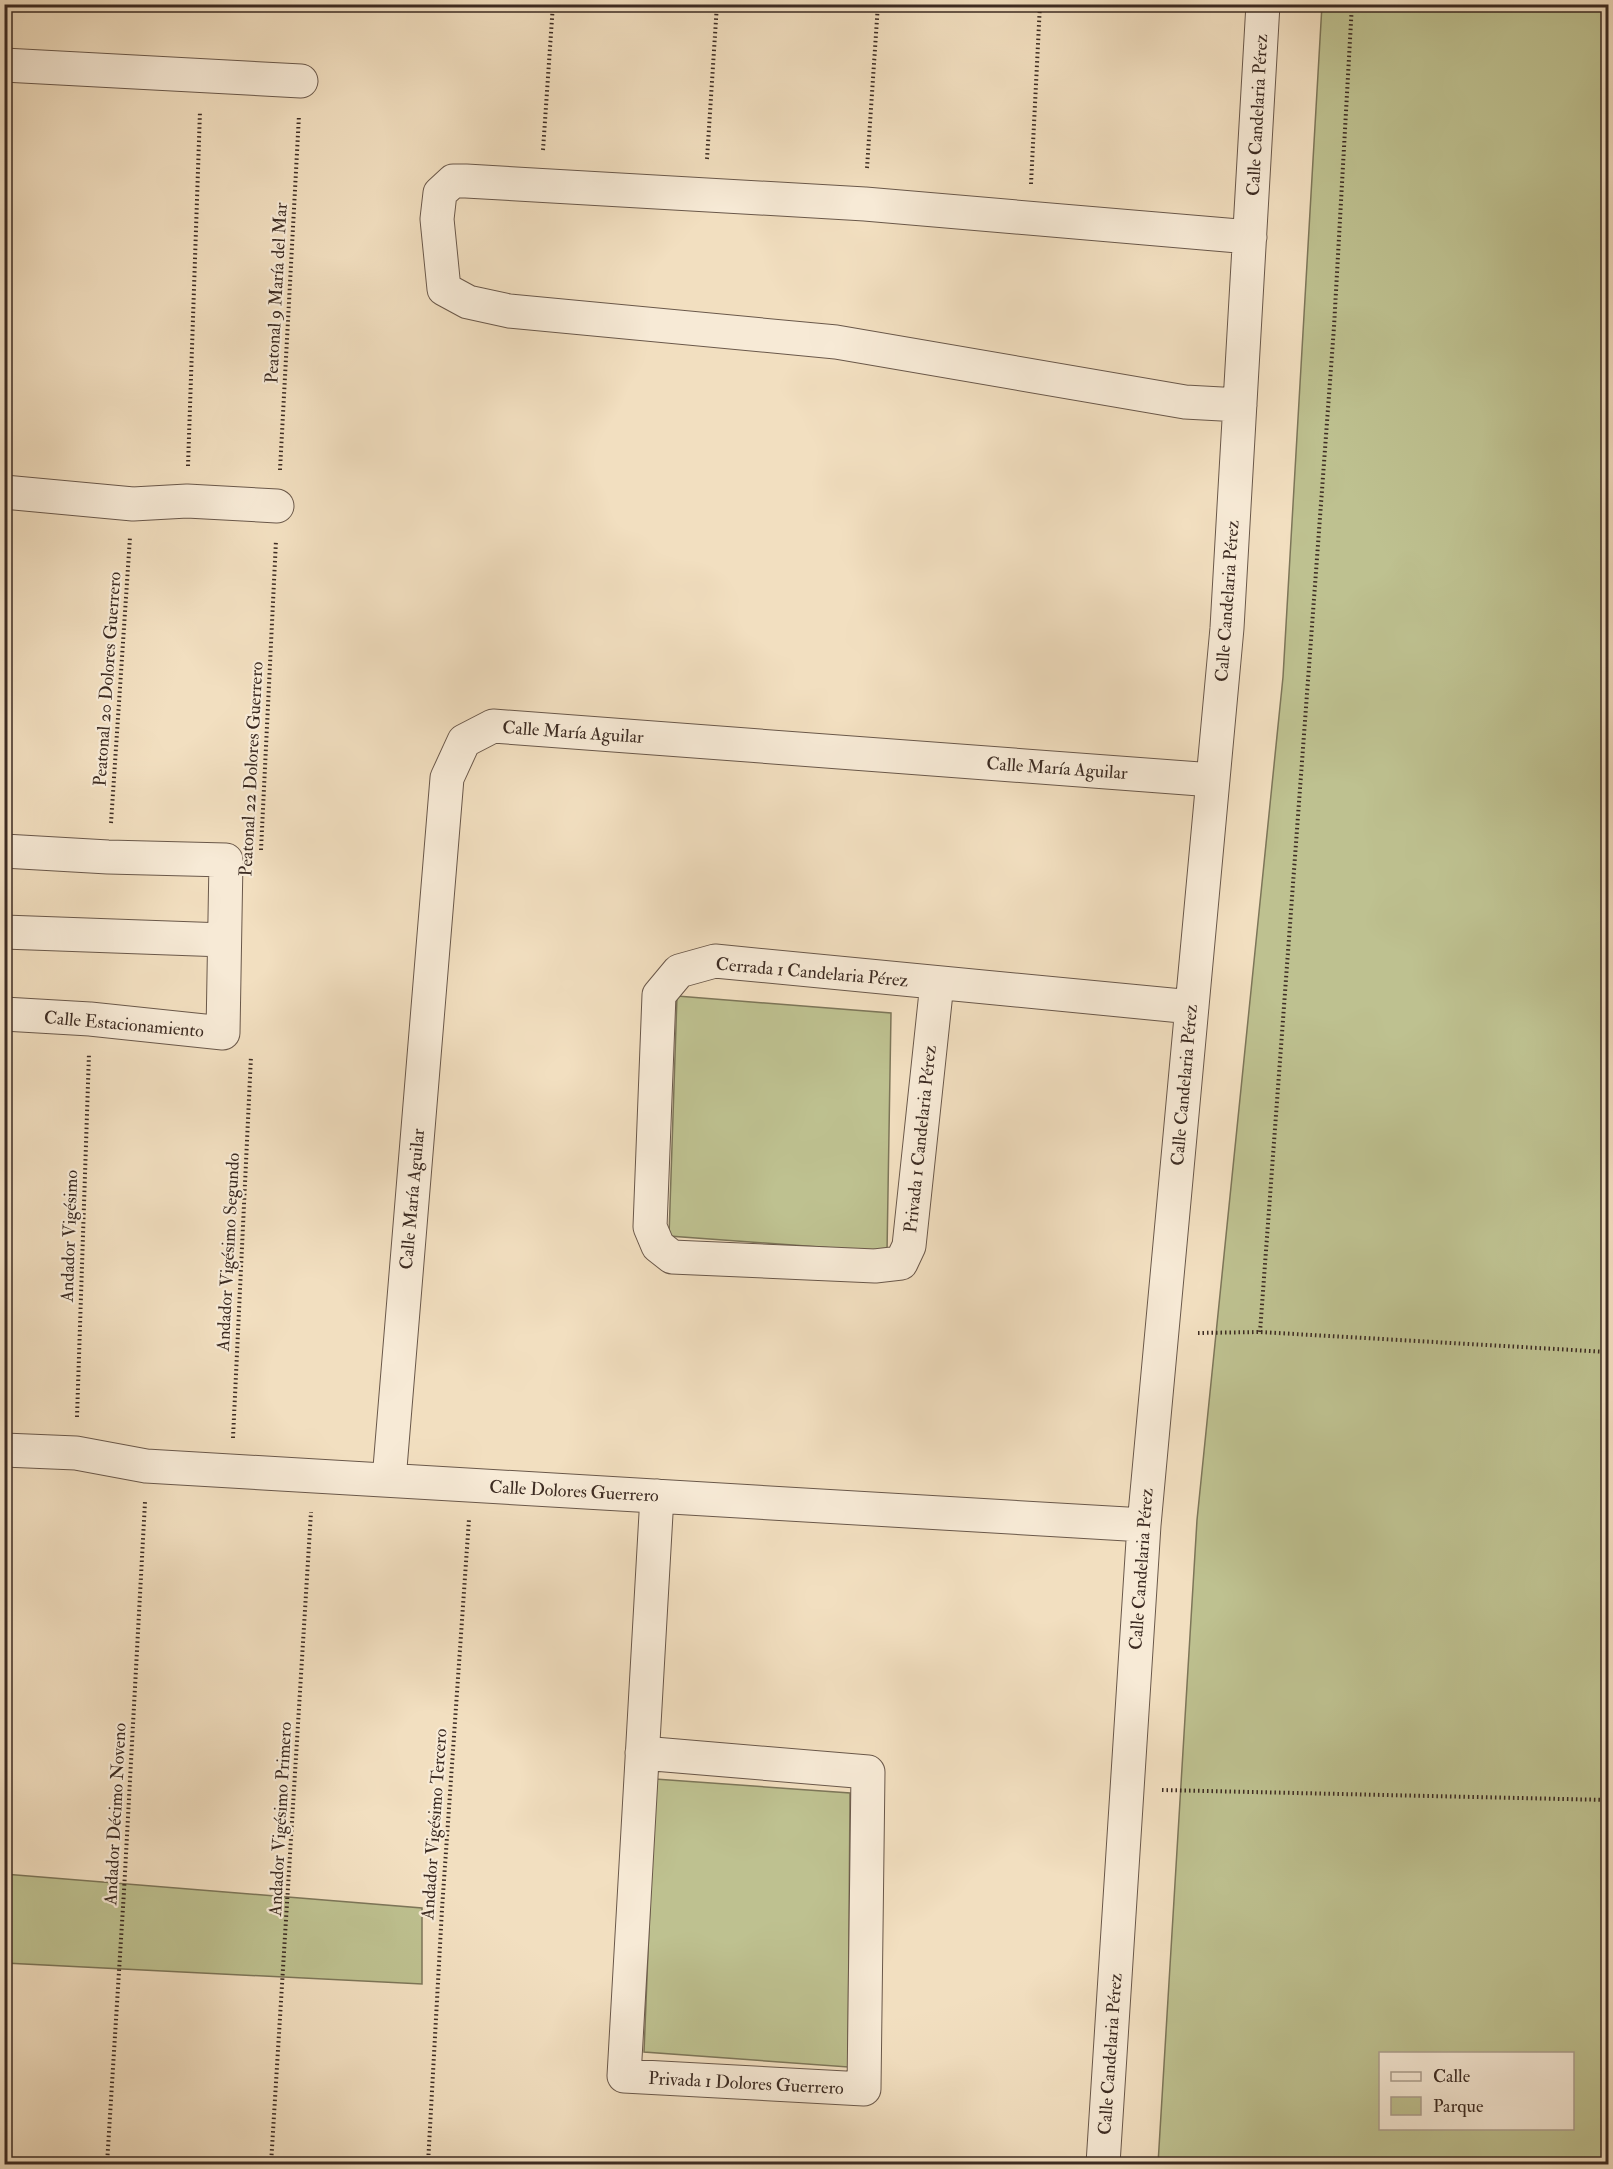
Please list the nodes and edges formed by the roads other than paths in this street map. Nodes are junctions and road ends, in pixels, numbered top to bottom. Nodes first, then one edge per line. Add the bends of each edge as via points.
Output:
1 (1263, 4) edge
2 (4, 65) edge
3 (301, 81) road end
4 (1250, 237) junction
5 (1240, 405) junction
6 (4, 492) edge
7 (278, 506) road end
8 (1213, 780) junction
9 (4, 851) edge
10 (4, 932) edge
11 (224, 940) junction
12 (937, 983) junction
13 (1192, 1007) junction
14 (4, 1014) edge
15 (658, 1246) joint
16 (4, 1450) edge
17 (389, 1480) junction
18 (657, 1496) junction
19 (1144, 1525) junction
20 (642, 1753) junction
21 (1102, 2164) edge

1 - 4 street, Calle Candelaria Pérez
2 - 3 street
4 - 5 street, Calle Candelaria Pérez
4 - 5 street via 865,204 453,181 440,193 438,219 444,289 468,302 509,311 836,342 1185,402
5 - 8 street, Calle Candelaria Pérez via 1227,628
6 - 7 street via 133,504 187,501
8 - 13 street, Calle Candelaria Pérez
8 - 17 street, Calle María Aguilar via 493,726 464,741 447,778
9 - 11 street, Calle Estacionamiento via 226,860
10 - 11 street
11 - 14 street, Calle Estacionamiento via 223,1033
12 - 13 street, Cerrada 1 Candelaria Pérez
12 - 15 street, Privada 1 Candelaria Pérez via 909,1246 901,1263 875,1266 672,1257
12 - 15 street, Cerrada 1 Candelaria Pérez via 715,961 679,971 659,995 650,1227
13 - 19 street, Calle Candelaria Pérez
16 - 17 street, Calle Dolores Guerrero via 76,1453 146,1466
17 - 18 street, Calle Dolores Guerrero
18 - 19 street, Calle Dolores Guerrero
18 - 20 street, Privada 1 Dolores Guerrero
19 - 21 street, Calle Candelaria Pérez
20 - 20 street, Privada 1 Dolores Guerrero via 624,2076 864,2089 868,1772

